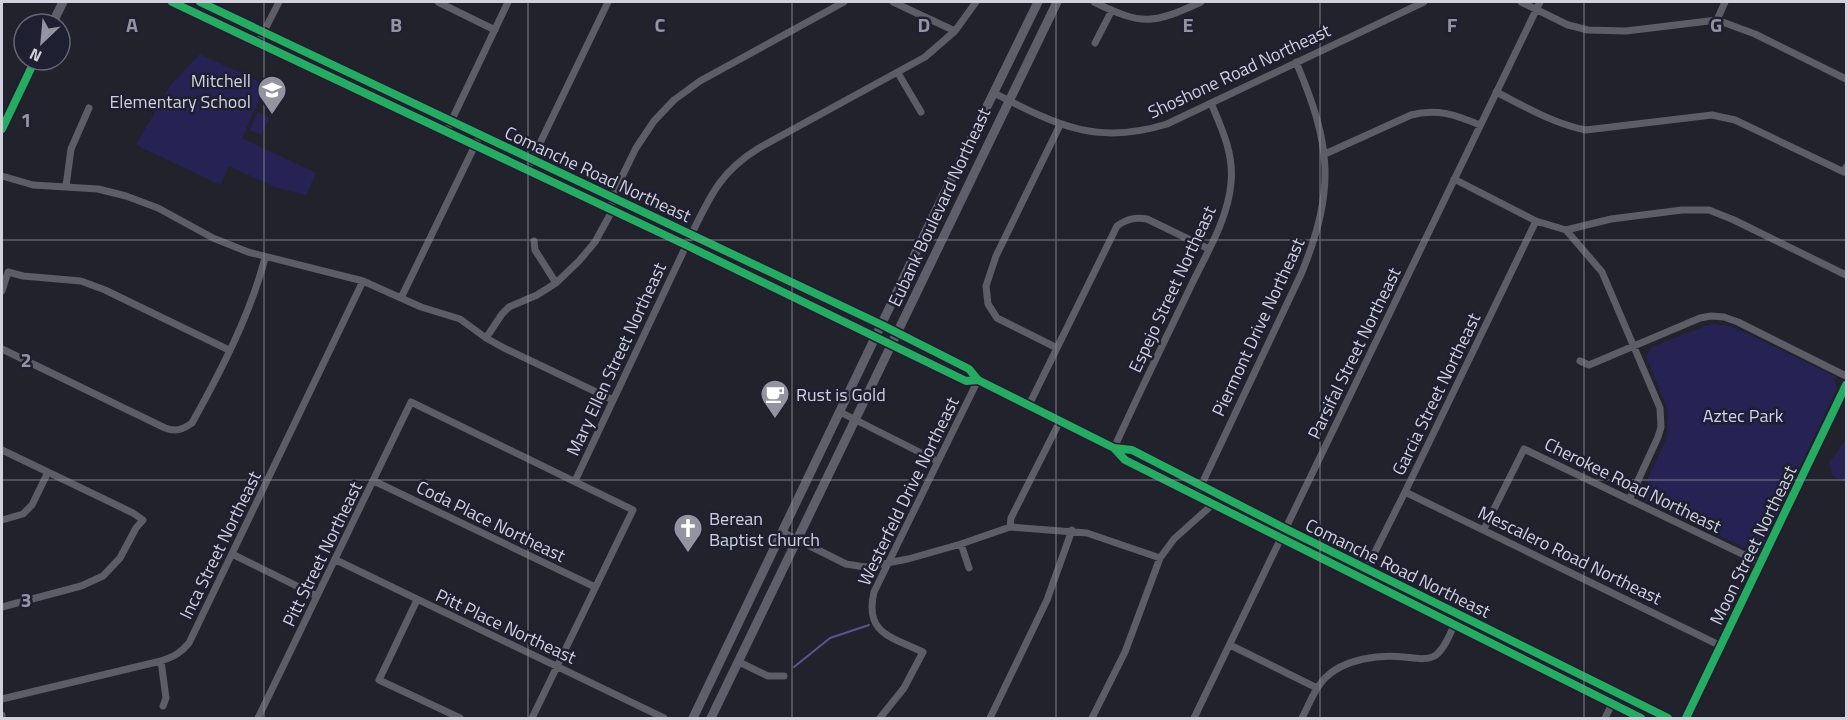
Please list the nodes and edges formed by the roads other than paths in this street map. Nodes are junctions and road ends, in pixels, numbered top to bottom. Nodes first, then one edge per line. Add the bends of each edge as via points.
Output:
1 (172, 2) edge
2 (200, 2) edge
3 (279, 2) edge
4 (438, 2) edge
5 (508, 2) edge
6 (608, 2) edge
7 (844, 2) edge
8 (894, 2) edge
9 (976, 2) edge
10 (1038, 2) edge
11 (1057, 2) edge
12 (1095, 2) edge
13 (1201, 2) edge
14 (1424, 2) edge
15 (1521, 2) edge
16 (1725, 2) edge
17 (1409, 5) edge
18 (1538, 5) edge
19 (1112, 10) junction
20 (1716, 20) junction
21 (495, 30) junction
22 (955, 31) junction
23 (264, 32) junction
24 (258, 43) junction
25 (1095, 43) dead end
26 (1296, 62) junction
27 (29, 72) edge
28 (898, 73) junction
29 (1846, 79) edge
30 (1496, 92) junction
31 (994, 93) junction
32 (1008, 100) junction
33 (1211, 104) junction
34 (89, 108) dead end
35 (921, 112) dead end
36 (451, 122) junction
37 (1060, 125) junction
38 (1480, 125) junction
39 (2, 129) edge
40 (446, 132) junction
41 (480, 135) junction
42 (475, 145) junction
43 (1325, 154) junction
44 (532, 160) junction
45 (1845, 169) edge
46 (527, 170) junction
47 (2, 176) edge
48 (1454, 180) junction
49 (66, 186) junction
50 (612, 197) junction
51 (612, 211) junction
52 (1536, 221) junction
53 (1566, 230) junction
54 (691, 235) junction
55 (534, 241) dead end
56 (686, 245) junction
57 (1209, 249) junction
58 (265, 258) junction
59 (1846, 275) edge
60 (363, 281) junction
61 (556, 283) junction
62 (2, 291) edge
63 (401, 298) junction
64 (882, 325) junction
65 (897, 333) junction
66 (876, 336) junction
67 (486, 339) junction
68 (892, 344) junction
69 (1635, 346) junction
70 (1057, 348) junction
71 (2, 349) edge
72 (229, 350) junction
73 (1580, 361) dead end
74 (1846, 376) edge
75 (978, 380) junction
76 (1846, 385) edge
77 (613, 400) junction
78 (1029, 405) junction
79 (840, 412) junction
80 (855, 418) junction
81 (1060, 421) junction
82 (1114, 448) junction
83 (2, 450) edge
84 (937, 461) junction
85 (48, 472) junction
86 (374, 481) junction
87 (575, 481) junction
88 (1201, 485) junction
89 (1405, 492) junction
90 (1218, 494) junction
91 (1196, 496) junction
92 (1629, 500) junction
93 (1213, 504) junction
94 (2, 520) edge
95 (1010, 527) junction
96 (1286, 529) junction
97 (1072, 530) junction
98 (1484, 530) junction
99 (782, 532) junction
100 (797, 539) junction
101 (1281, 539) junction
102 (962, 544) junction
103 (232, 554) junction
104 (1160, 558) junction
105 (336, 560) junction
106 (1761, 563) junction
107 (887, 564) junction
108 (969, 568) dead end
109 (1367, 568) junction
110 (1361, 578) junction
111 (595, 588) junction
112 (317, 596) junction
113 (417, 600) junction
114 (2, 607) edge
115 (1459, 614) junction
116 (1454, 624) junction
117 (1230, 645) junction
118 (1721, 646) junction
119 (161, 661) junction
120 (739, 662) junction
121 (557, 666) junction
122 (784, 676) dead end
123 (1317, 688) junction
124 (1617, 693) junction
125 (2, 699) edge
126 (1612, 704) junction
127 (163, 706) dead end
128 (258, 718) edge
129 (460, 718) edge
130 (532, 718) edge
131 (664, 718) edge
132 (693, 718) edge
133 (711, 718) edge
134 (880, 718) edge
135 (990, 718) edge
136 (1092, 718) edge
137 (1194, 718) edge
138 (1302, 718) edge
139 (1605, 718) edge
140 (1641, 718) edge
141 (1668, 718) edge
142 (1686, 718) edge

1 - 24 street, Comanche Road Northeast
2 - 23 street, Comanche Road Northeast
3 - 23 street
4 - 21 street
5 - 21 street
6 - 44 street
7 - 50 street via 700,81 674,100 636,148
8 - 22 street
9 - 22 street, Mary Ellen Street Northeast
10 - 31 street, Eubank Boulevard Northeast
11 - 32 street, Eubank Boulevard Northeast
12 - 19 street
13 - 19 street via 1153,20 1131,18
14 - 17 street, Shoshone Road Northeast
15 - 18 street
16 - 20 street
17 - 26 street, Shoshone Road Northeast
18 - 20 street via 1568,25 1609,32
18 - 30 street, Parsifal Street Northeast
19 - 25 street
20 - 29 street via 1755,34
21 - 36 street
22 - 28 street, Mary Ellen Street Northeast via 925,57
23 - 24 street
23 - 36 street, Comanche Road Northeast
24 - 40 street, Comanche Road Northeast
26 - 33 street, Shoshone Road Northeast
26 - 43 street, Piermont Drive Northeast via 1313,102
27 - 39 street
28 - 35 street
28 - 54 street, Mary Ellen Street Northeast via 743,158 712,192
30 - 38 street, Parsifal Street Northeast
30 - 45 street via 1550,119 1587,130 1712,115 1735,120
31 - 32 street, Shoshone Road Northeast
31 - 64 street, Eubank Boulevard Northeast
32 - 37 street, Shoshone Road Northeast
32 - 65 street, Eubank Boulevard Northeast
33 - 37 street, Shoshone Road Northeast via 1144,131 1101,133
33 - 57 street, Espejo Street Northeast via 1227,144 1231,182 1226,208
34 - 49 street via 71,149
36 - 40 street
36 - 41 street, Comanche Road Northeast
37 - 70 street via 996,256 986,286 988,304 998,318
38 - 43 street via 1441,111 1424,111
38 - 48 street, Parsifal Street Northeast
40 - 42 street, Comanche Road Northeast
41 - 42 street
41 - 44 street, Comanche Road Northeast
42 - 46 street, Comanche Road Northeast
42 - 63 street
43 - 88 street, Piermont Drive Northeast via 1323,206 1316,237
44 - 46 street
44 - 50 street, Comanche Road Northeast
46 - 51 street, Comanche Road Northeast
47 - 49 street via 23,183
48 - 52 street
48 - 96 street, Parsifal Street Northeast
49 - 58 street via 109,191 142,201 213,238
50 - 51 street
50 - 54 street, Comanche Road Northeast
51 - 56 street, Comanche Road Northeast
51 - 61 street via 595,242
52 - 53 street
52 - 89 street, Garcia Street Northeast
53 - 59 street via 1611,219 1709,210
53 - 69 street via 1602,272
54 - 56 street, Mary Ellen Street Northeast
54 - 64 street, Comanche Road Northeast
55 - 61 street via 535,250
56 - 66 street, Comanche Road Northeast
56 - 77 street, Mary Ellen Street Northeast
57 - 70 street via 1147,219 1123,222 1113,233
57 - 82 street, Espejo Street Northeast
58 - 60 street
58 - 72 street via 253,299
60 - 63 street
60 - 103 street, Inca Street Northeast
61 - 67 street via 509,307
62 - 72 street via 8,272 81,281
63 - 67 street via 460,320
64 - 65 street, Comanche Road Northeast
64 - 66 street, Eubank Boulevard Northeast
65 - 68 street, Eubank Boulevard Northeast
65 - 75 street, Comanche Road Northeast via 969,369
66 - 68 street, Comanche Road Northeast
66 - 79 street, Eubank Boulevard Northeast
67 - 77 street
68 - 75 street, Comanche Road Northeast via 966,381
68 - 80 street, Eubank Boulevard Northeast
69 - 73 street via 1589,364
69 - 74 street via 1711,315 1724,317
69 - 92 street via 1661,417 1658,437
70 - 78 street
71 - 72 street via 173,430 182,430 192,423
75 - 78 street, Comanche Road Northeast
75 - 84 street, Westerfeld Drive Northeast
76 - 106 street, Moon Street Northeast
77 - 87 street, Mary Ellen Street Northeast
78 - 81 street, Comanche Road Northeast
79 - 80 street
79 - 99 street, Eubank Boulevard Northeast
80 - 84 street
80 - 100 street, Eubank Boulevard Northeast
81 - 82 street, Comanche Road Northeast
81 - 95 street
82 - 88 street, Comanche Road Northeast via 1132,450
82 - 91 street, Comanche Road Northeast via 1125,460
83 - 85 street
84 - 107 street, Westerfeld Drive Northeast
85 - 94 street via 32,505 23,514
85 - 114 street via 143,520 120,558 103,576 81,586
86 - 87 street, Pitt Street Northeast via 411,402
86 - 105 street, Pitt Street Northeast
86 - 111 street, Coda Place Northeast
87 - 111 street via 633,510
88 - 90 street, Comanche Road Northeast
88 - 91 street, Piermont Drive Northeast
89 - 98 street, Mescalero Road Northeast
89 - 109 street, Garcia Street Northeast
90 - 93 street
90 - 96 street, Comanche Road Northeast
91 - 93 street, Comanche Road Northeast
92 - 98 street, Cherokee Road Northeast via 1524,449
92 - 106 street, Cherokee Road Northeast
93 - 101 street, Comanche Road Northeast
93 - 104 street via 1174,539
95 - 97 street
95 - 102 street
96 - 101 street, Parsifal Street Northeast
96 - 109 street, Comanche Road Northeast
97 - 104 street
97 - 135 street via 1047,600
98 - 118 street, Mescalero Road Northeast
99 - 100 street
99 - 132 street, Eubank Boulevard Northeast
100 - 107 street via 855,567
100 - 120 street, Eubank Boulevard Northeast
101 - 110 street, Comanche Road Northeast
101 - 117 street, Parsifal Street Northeast
102 - 107 street
102 - 108 street
103 - 112 street
103 - 119 street, Inca Street Northeast via 189,643
104 - 136 street via 1125,652
105 - 112 street, Pitt Street Northeast
105 - 113 street, Pitt Place Northeast
106 - 118 street, Moon Street Northeast
107 - 134 street, Westerfeld Drive Northeast via 874,592 872,618 884,633 923,652 904,688
109 - 110 street, Garcia Street Northeast
109 - 115 street, Comanche Road Northeast
110 - 116 street, Comanche Road Northeast
111 - 121 street
112 - 128 street, Pitt Street Northeast
113 - 121 street, Pitt Place Northeast
113 - 129 street via 379,680
115 - 116 street
115 - 124 street, Comanche Road Northeast
116 - 123 street via 1436,655 1358,661 1337,669
116 - 126 street, Comanche Road Northeast
117 - 123 street
117 - 137 street, Parsifal Street Northeast
118 - 142 street, Moon Street Northeast
119 - 125 street, Inca Street Northeast
119 - 127 street via 166,698
120 - 122 street via 768,676
120 - 133 street, Eubank Boulevard Northeast
121 - 130 street
121 - 131 street, Pitt Place Northeast
123 - 138 street
124 - 126 street
124 - 141 street, Comanche Road Northeast
126 - 139 street
126 - 140 street, Comanche Road Northeast

